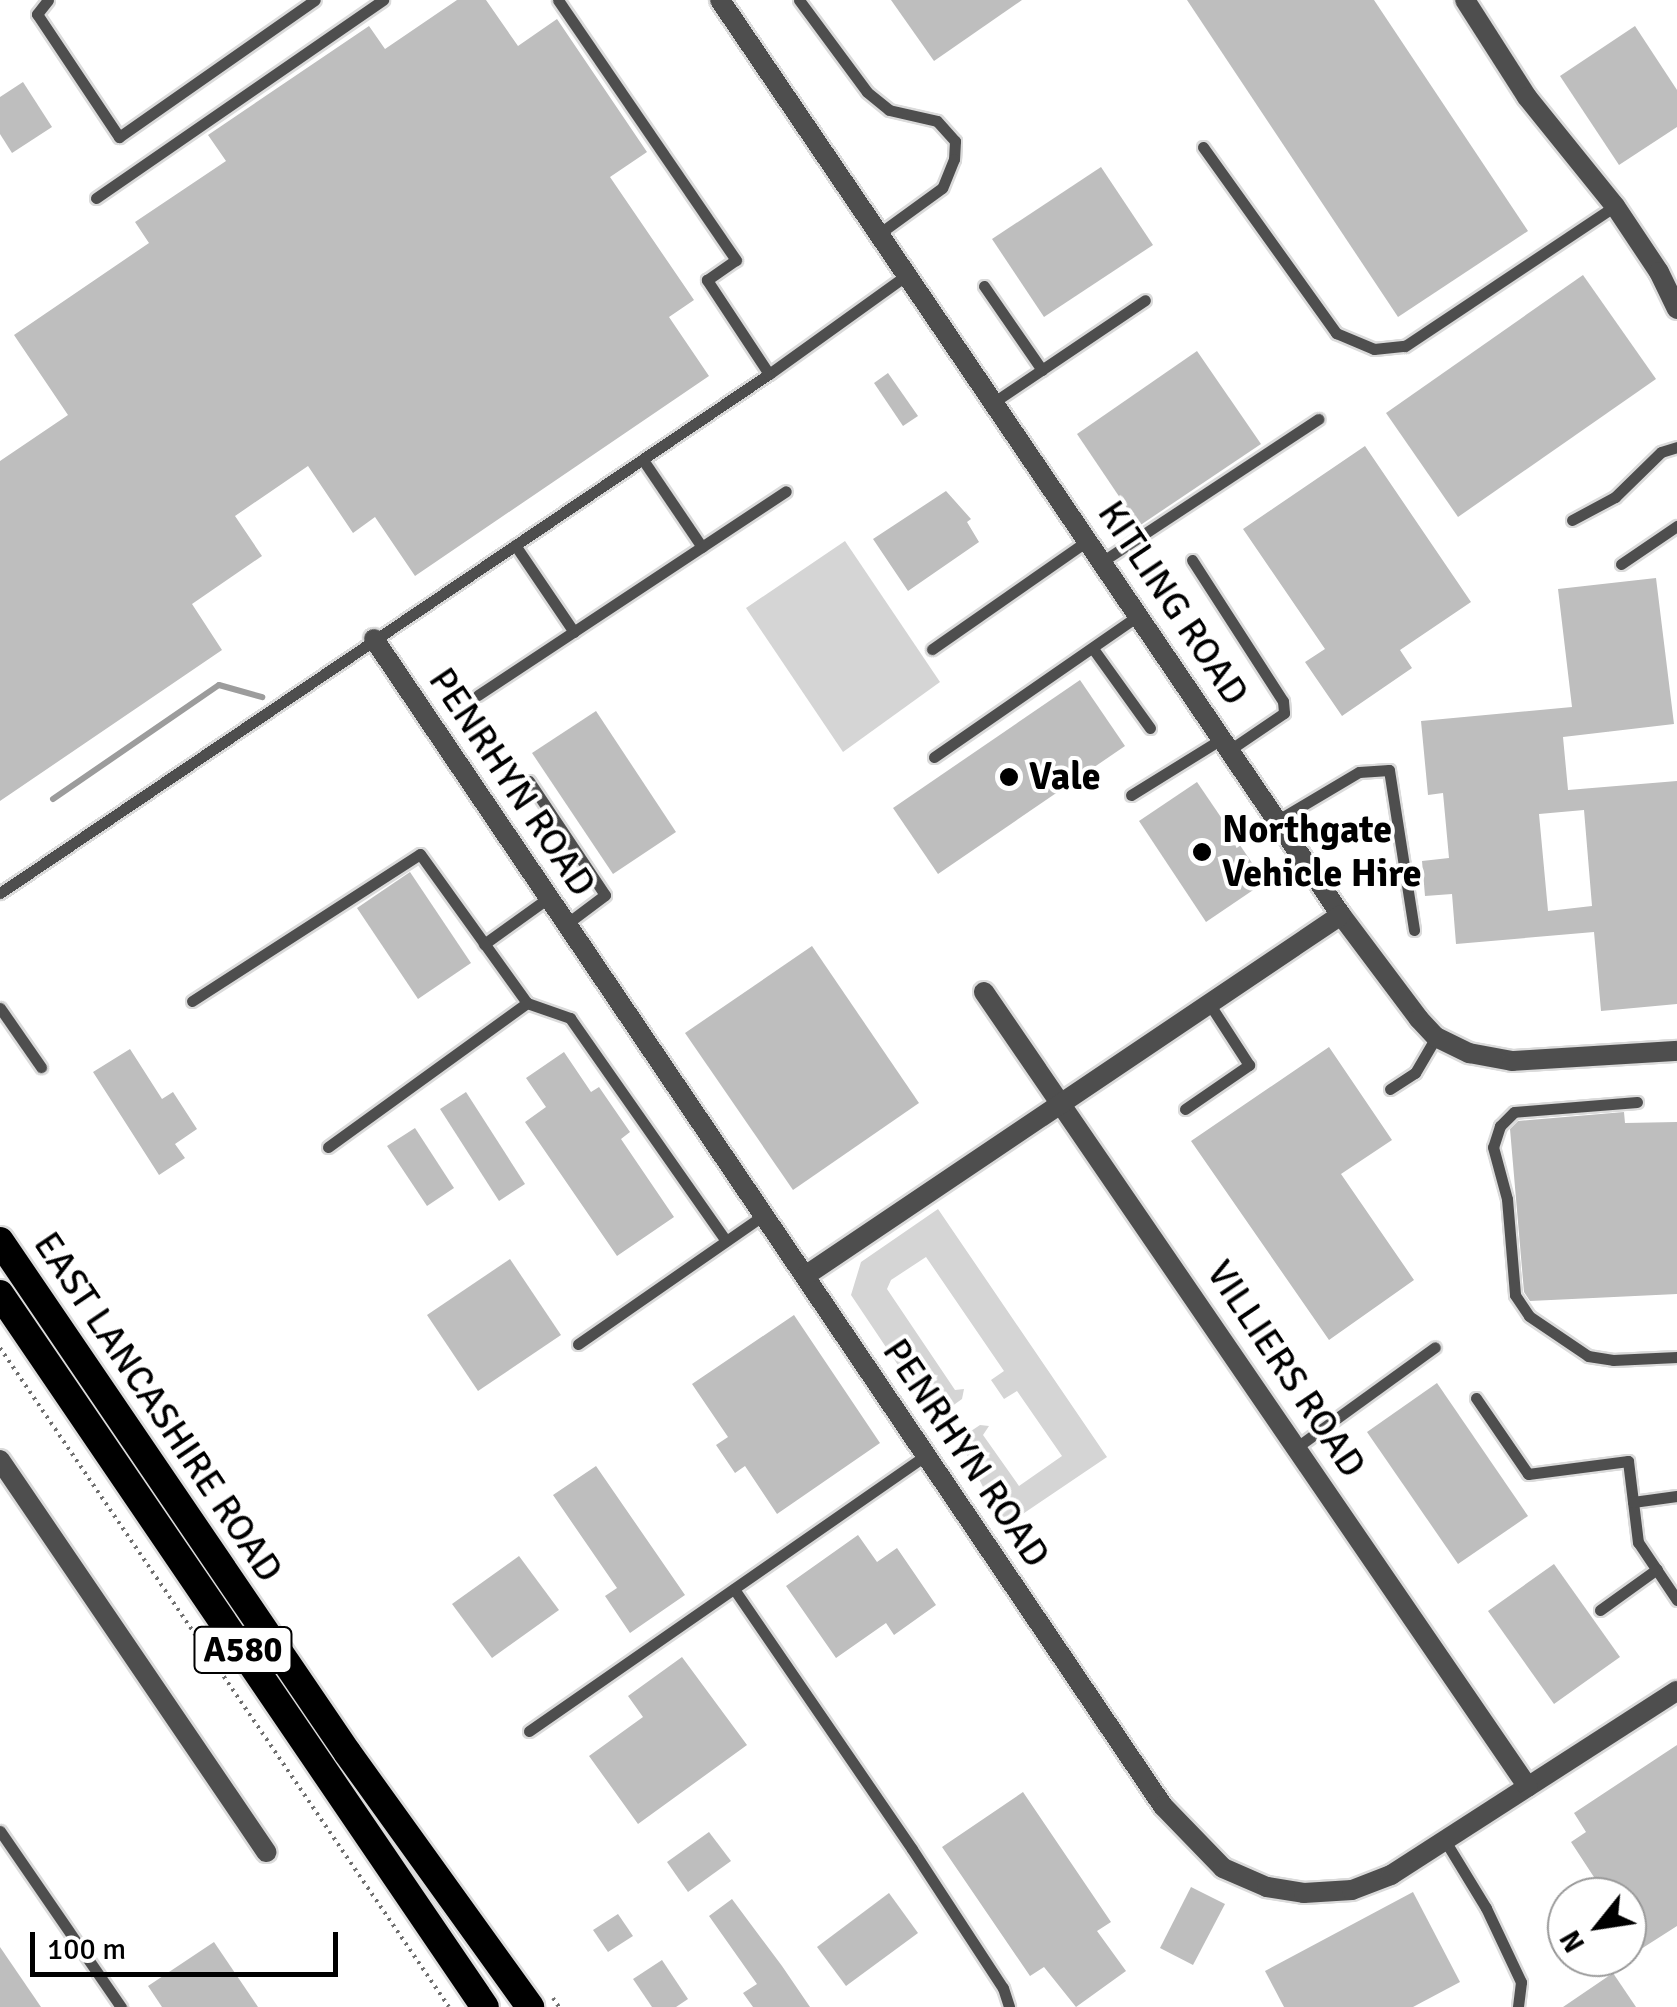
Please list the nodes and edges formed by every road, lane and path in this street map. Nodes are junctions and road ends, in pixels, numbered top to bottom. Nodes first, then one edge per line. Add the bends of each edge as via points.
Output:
1 (48, 0) edge
2 (315, 0) edge
3 (383, 0) edge
4 (558, 0) edge
5 (720, 0) edge
6 (799, 0) edge
7 (1465, 0) edge
8 (1203, 147) dead end
9 (96, 198) dead end
10 (1616, 206) junction
11 (880, 233) junction
12 (907, 274) junction
13 (984, 286) dead end
14 (1145, 300) dead end
15 (1677, 309) edge
16 (1042, 370) junction
17 (769, 374) junction
18 (994, 402) junction
19 (1318, 419) dead end
20 (1677, 446) edge
21 (643, 460) junction
22 (786, 492) dead end
23 (1572, 520) dead end
24 (1677, 526) edge
25 (1088, 540) junction
26 (515, 546) junction
27 (702, 547) junction
28 (1192, 560) dead end
29 (1103, 561) junction
30 (1621, 564) dead end
31 (1140, 615) junction
32 (574, 632) junction
33 (374, 639) junction
34 (932, 649) dead end
35 (1094, 650) junction
36 (478, 695) dead end
37 (1150, 728) dead end
38 (1227, 743) junction
39 (934, 757) dead end
40 (529, 781) dead end
41 (1131, 795) dead end
42 (1278, 820) junction
43 (0, 893) edge
44 (548, 898) junction
45 (1342, 915) junction
46 (565, 925) junction
47 (1414, 930) dead end
48 (484, 944) junction
49 (984, 992) dead end
50 (192, 1001) dead end
51 (527, 1004) junction
52 (1210, 1005) junction
53 (0, 1008) edge
54 (1436, 1037) junction
55 (1677, 1051) edge
56 (41, 1068) dead end
57 (1390, 1088) dead end
58 (1638, 1102) dead end
59 (1061, 1103) junction
60 (1184, 1109) dead end
61 (328, 1147) dead end
62 (762, 1216) junction
63 (0, 1241) edge
64 (726, 1241) junction
65 (805, 1276) junction
66 (0, 1294) edge
67 (578, 1344) dead end
68 (1435, 1347) dead end
69 (0, 1348) edge
70 (1677, 1356) edge
71 (1476, 1398) dead end
72 (1297, 1447) junction
73 (925, 1456) junction
74 (0, 1460) edge
75 (1677, 1496) edge
76 (1634, 1502) junction
77 (1657, 1570) junction
78 (734, 1589) junction
79 (1677, 1600) edge
80 (1600, 1610) dead end
81 (1677, 1691) edge
82 (529, 1731) dead end
83 (1528, 1787) junction
84 (0, 1830) edge
85 (1444, 1840) junction
86 (266, 1852) dead end
87 (121, 2007) edge
88 (449, 2007) edge
89 (486, 2007) edge
90 (530, 2007) edge
91 (1009, 2007) edge
92 (1518, 2007) edge

1 - 2 lane via 37,14 118,137
3 - 9 lane
4 - 17 lane via 736,260 707,280
5 - 11 street, KITLING ROAD
6 - 11 lane via 866,92 889,110 938,122 955,141 942,188
7 - 10 street via 1527,97
8 - 10 lane via 1336,333 1374,349 1405,346
10 - 15 street
11 - 12 street, KITLING ROAD
12 - 17 lane
12 - 18 street, KITLING ROAD
13 - 16 lane
14 - 16 lane
16 - 18 lane
17 - 21 lane
18 - 25 street, KITLING ROAD
19 - 29 lane
20 - 23 lane via 1661,452 1615,497
21 - 26 lane
21 - 27 lane
22 - 27 lane
24 - 30 lane
25 - 29 street, KITLING ROAD
25 - 34 lane
26 - 32 lane
26 - 33 lane
27 - 32 lane
28 - 38 lane via 1283,701 1284,713
29 - 31 street, KITLING ROAD
31 - 35 lane
31 - 38 street, KITLING ROAD
32 - 36 lane
33 - 43 lane
33 - 44 street, PENRHYN ROAD
35 - 37 lane
35 - 39 lane
38 - 41 lane
38 - 42 street, KITLING ROAD
40 - 46 lane via 606,895
42 - 45 street, KITLING ROAD
42 - 47 lane via 1359,772 1389,770
44 - 46 street, PENRHYN ROAD
44 - 48 lane
45 - 52 street
45 - 54 street, KITLING ROAD
46 - 62 street, PENRHYN ROAD
48 - 50 lane via 420,854
48 - 51 lane
49 - 59 street, VILLIERS ROAD
51 - 61 lane
51 - 64 lane via 570,1018
52 - 59 street
52 - 60 lane via 1249,1065
53 - 56 lane
54 - 55 street via 1470,1053 1512,1061
54 - 57 lane via 1415,1072
58 - 70 lane via 1514,1112 1500,1126 1493,1147 1507,1199 1515,1295 1529,1316 1588,1356
59 - 65 street
59 - 72 street, VILLIERS ROAD
62 - 64 lane
62 - 65 street, PENRHYN ROAD
63 - 90 highway, EAST LANCASHIRE ROAD / A580 via 347,1752
64 - 67 lane
65 - 73 street, PENRHYN ROAD
66 - 89 highway, EAST LANCASHIRE ROAD / A580
68 - 72 lane
69 - 88 path
71 - 76 lane via 1528,1474 1628,1461
72 - 83 street, VILLIERS ROAD
73 - 78 lane
73 - 85 street, PENRHYN ROAD via 1163,1806 1223,1868 1285,1890 1352,1890
74 - 86 street
75 - 76 lane
76 - 77 lane via 1638,1542
77 - 79 lane
77 - 80 lane
78 - 82 lane
78 - 91 lane via 912,1849
81 - 83 street, PENRHYN ROAD
83 - 85 street, PENRHYN ROAD
84 - 87 lane
85 - 92 lane via 1521,1982

